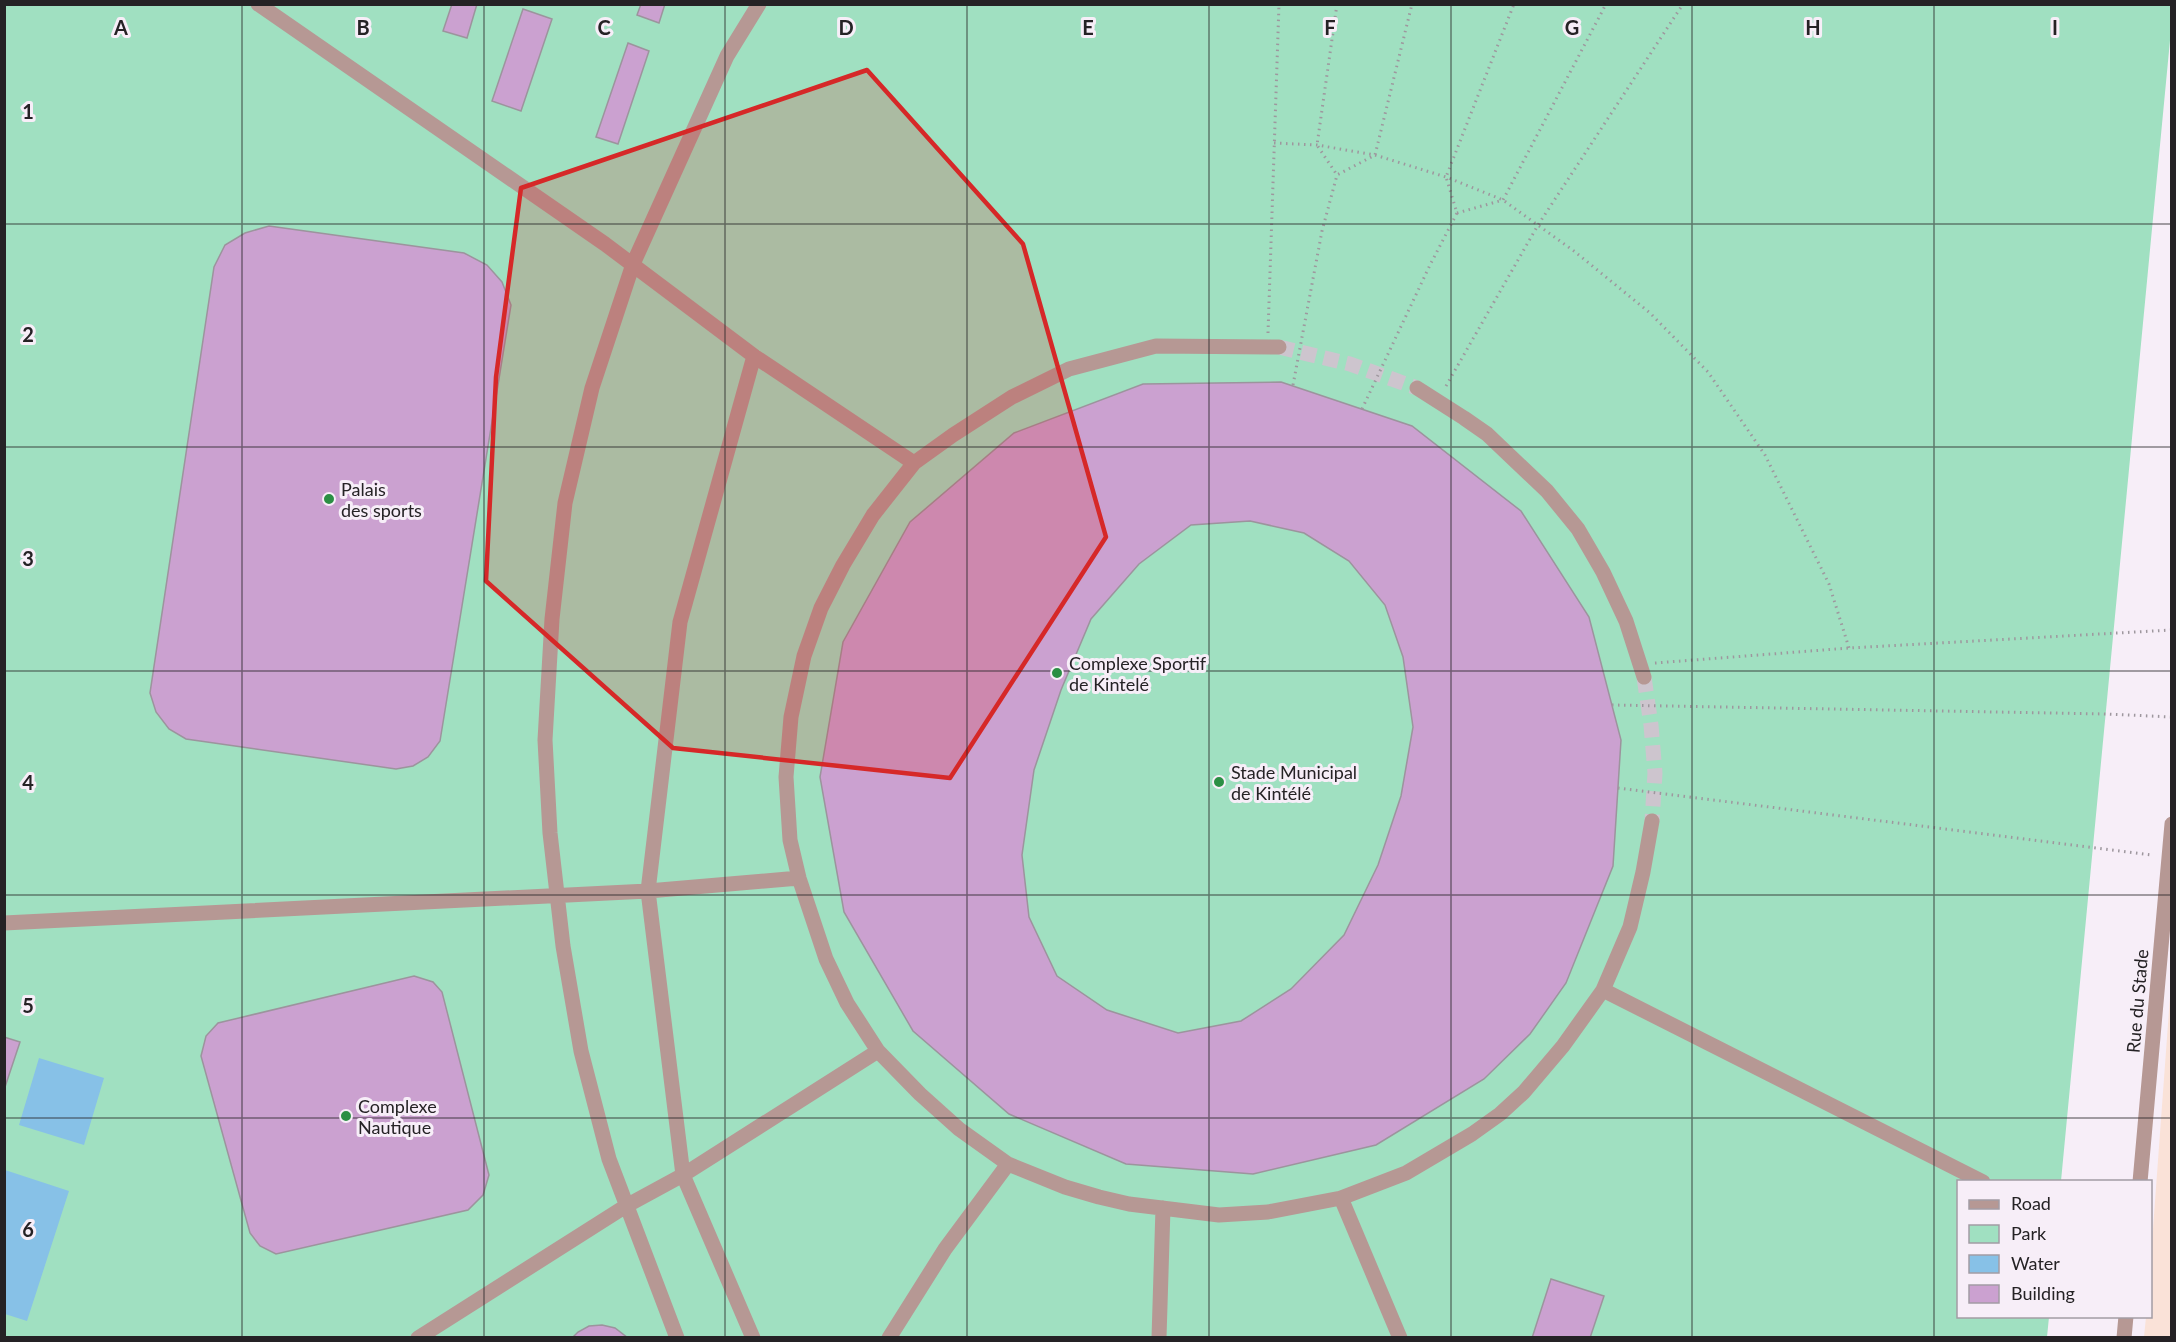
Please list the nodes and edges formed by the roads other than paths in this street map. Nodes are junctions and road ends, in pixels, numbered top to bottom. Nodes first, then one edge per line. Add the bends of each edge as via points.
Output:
1 (258, 4) edge
2 (759, 4) edge
3 (633, 264) junction
4 (1274, 347) tunnel mouth
5 (754, 356) junction
6 (1418, 388) tunnel mouth
7 (914, 463) junction
8 (1642, 671) tunnel mouth
9 (1652, 821) tunnel mouth
10 (2172, 824) edge
11 (2170, 857) edge
12 (799, 878) junction
13 (648, 891) junction
14 (557, 894) junction
15 (4, 923) edge
16 (1603, 990) junction
17 (878, 1051) junction
18 (1008, 1164) junction
19 (683, 1175) junction
20 (1979, 1180) edge
21 (2140, 1180) edge
22 (1341, 1197) junction
23 (626, 1206) junction
24 (1163, 1208) junction
25 (2126, 1318) edge
26 (418, 1338) edge
27 (677, 1338) edge
28 (753, 1338) edge
29 (889, 1338) edge
30 (1159, 1338) edge
31 (1400, 1338) edge
32 (2124, 1338) edge

1 - 3 street
2 - 3 street via 727,56
3 - 5 street
3 - 14 street via 592,388 566,503 552,619 545,740
4 - 7 street via 1156,346 1069,369 1012,397
5 - 7 street
5 - 13 street via 680,622
6 - 8 street via 1487,434 1547,491 1578,529 1626,621
7 - 12 street via 873,515 843,565 821,608 804,656 791,717 786,777 790,840
9 - 16 street via 1630,927
10 - 11 street, Rue du Stade
11 - 21 street, Rue du Stade
12 - 13 street
12 - 17 street via 826,959 847,1004
13 - 14 street
13 - 19 street
14 - 15 street
14 - 23 street via 581,1052 609,1159
16 - 20 street
16 - 22 street via 1563,1046 1500,1114 1441,1155 1406,1173
17 - 18 street via 959,1128
17 - 19 street
18 - 24 street via 1100,1197
18 - 29 street via 945,1249
19 - 23 street
19 - 28 street
22 - 24 street via 1268,1212 1219,1215
22 - 31 street
23 - 26 street
23 - 27 street
24 - 30 street
25 - 32 street

